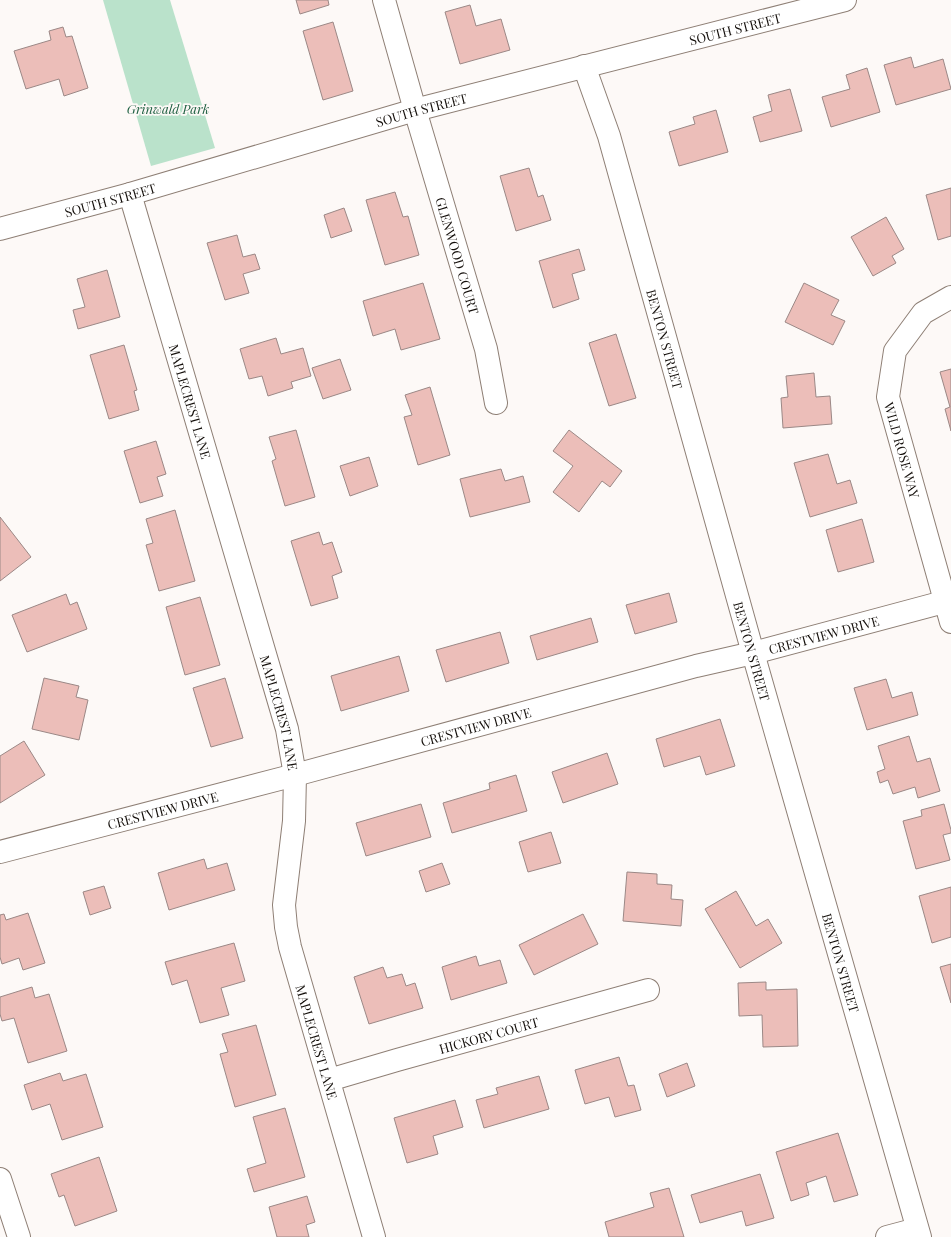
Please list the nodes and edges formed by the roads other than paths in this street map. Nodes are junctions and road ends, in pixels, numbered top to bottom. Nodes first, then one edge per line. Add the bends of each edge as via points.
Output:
1 (384, 0) edge
2 (845, 0) edge
3 (584, 66) junction
4 (415, 110) junction
5 (130, 194) junction
6 (0, 229) edge
7 (951, 297) edge
8 (496, 403) dead end
9 (948, 600) edge
10 (951, 622) edge
11 (753, 653) junction
12 (295, 775) junction
13 (0, 852) edge
14 (648, 990) dead end
15 (329, 1080) junction
16 (0, 1179) edge
17 (918, 1233) edge
18 (19, 1237) edge
19 (374, 1237) edge
20 (887, 1237) edge

1 - 4 street, GLENWOOD COURT
2 - 3 street, SOUTH STREET
3 - 4 street, SOUTH STREET
3 - 11 street, BENTON STREET via 609,136
4 - 5 street, SOUTH STREET
4 - 8 street, GLENWOOD COURT via 486,349
5 - 6 street, SOUTH STREET
5 - 12 street, MAPLECREST LANE via 287,729
7 - 9 street, WILD ROSE WAY via 923,313 895,351 888,397
9 - 10 street, WILD ROSE WAY
9 - 11 street, CRESTVIEW DRIVE
11 - 12 street, CRESTVIEW DRIVE via 696,666
11 - 17 street, BENTON STREET
12 - 13 street, CRESTVIEW DRIVE
12 - 15 street, MAPLECREST LANE via 294,821 284,905 286,927
14 - 15 street, HICKORY COURT
15 - 19 street, MAPLECREST LANE
16 - 18 street
17 - 20 street

